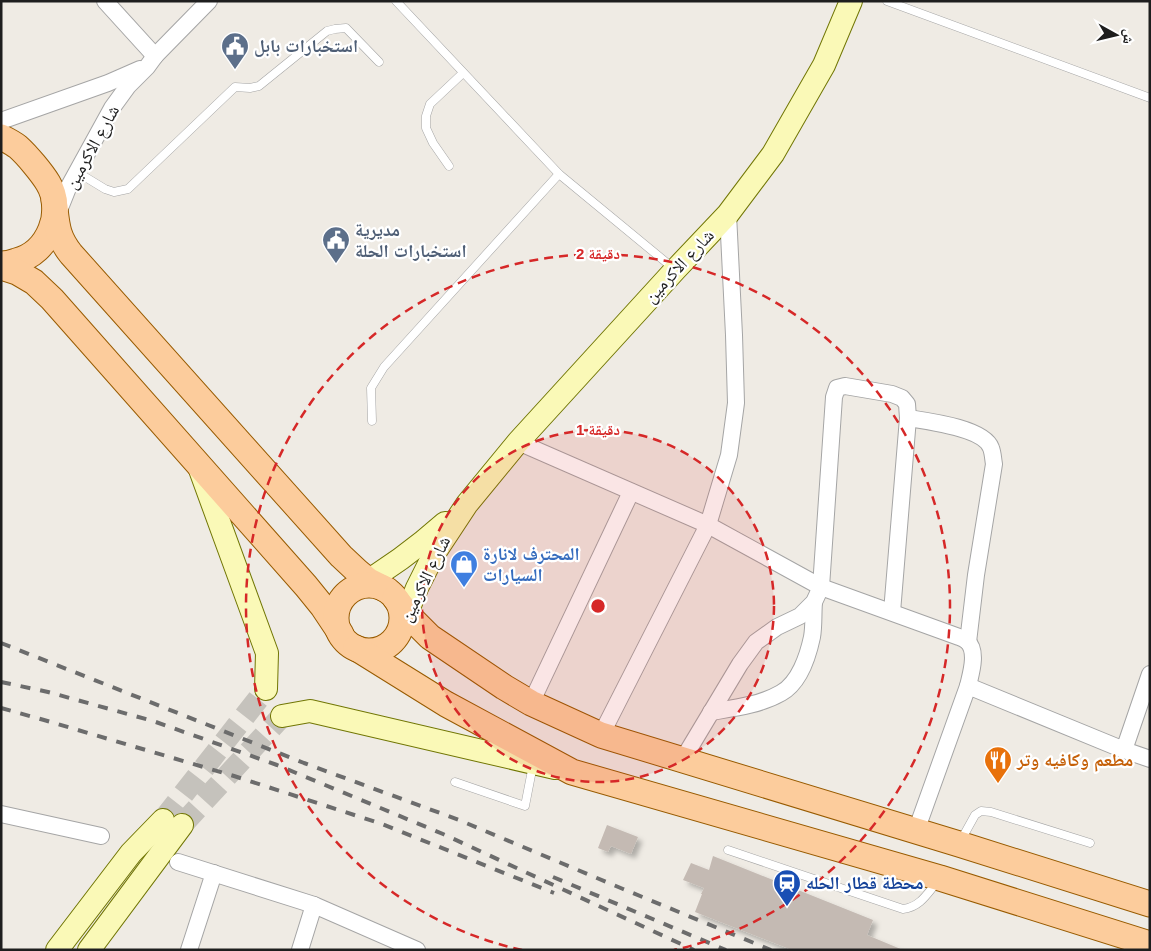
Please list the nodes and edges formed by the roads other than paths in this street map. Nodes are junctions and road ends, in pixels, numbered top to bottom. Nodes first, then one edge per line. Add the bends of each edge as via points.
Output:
1 (105, 1) edge
2 (209, 1) edge
3 (396, 1) edge
4 (851, 1) edge
5 (887, 1) edge
6 (151, 62) junction
7 (379, 62) dead end
8 (463, 73) junction
9 (1150, 98) edge
10 (1, 121) edge
11 (1, 137) edge
12 (449, 166) dead end
13 (77, 172) junction
14 (559, 174) junction
15 (728, 214) junction
16 (53, 218) junction
17 (2, 265) edge
18 (675, 270) junction
19 (908, 418) junction
20 (372, 421) dead end
21 (518, 442) junction
22 (198, 464) junction
23 (632, 492) junction
24 (466, 504) junction
25 (708, 525) junction
26 (821, 587) junction
27 (385, 600) junction
28 (814, 602) junction
29 (892, 612) junction
30 (348, 641) junction
31 (968, 642) junction
32 (1150, 674) edge
33 (968, 686) junction
34 (266, 689) tunnel mouth
35 (531, 703) junction
36 (711, 712) junction
37 (282, 716) tunnel mouth
38 (601, 735) junction
39 (1124, 750) junction
40 (683, 759) junction
41 (1150, 759) edge
42 (534, 763) junction
43 (572, 772) junction
44 (455, 782) dead end
45 (3, 818) edge
46 (924, 834) junction
47 (100, 836) dead end
48 (1090, 843) dead end
49 (959, 844) junction
50 (728, 850) dead end
51 (986, 852) junction
52 (178, 862) dead end
53 (214, 873) junction
54 (929, 874) junction
55 (974, 888) junction
56 (1150, 904) edge
57 (314, 905) junction
58 (1150, 944) edge
59 (57, 950) edge
60 (89, 950) edge
61 (189, 950) edge
62 (300, 950) edge
63 (417, 950) edge

1 - 6 street
2 - 6 street, شارع الاكرمين
3 - 8 lane
4 - 15 street, شارع الاكرمين via 824,65 773,154
5 - 9 lane
6 - 10 street, شارع الاكرمين via 108,83
6 - 13 street, شارع الاكرمين via 112,108
7 - 13 lane via 346,28 327,31 259,86 236,87 128,189 114,192
8 - 12 lane via 430,104 426,116 426,128
8 - 14 lane
11 - 16 main road via 17,147 48,183
13 - 16 street, شارع الاكرمين
14 - 18 lane
14 - 20 lane via 384,367 371,388
15 - 18 street, شارع الاكرمين
15 - 25 street via 736,403 729,454
16 - 17 main road via 38,250 22,260
16 - 27 main road via 62,243 71,254 341,556
17 - 22 main road via 34,282 52,298
18 - 21 street, شارع الاكرمين
19 - 26 street via 907,404 902,398 845,386 837,388
19 - 29 street
19 - 31 street via 966,430 991,446 994,464
21 - 23 street
21 - 24 street, شارع الاكرمين
22 - 30 main road via 306,586
22 - 34 street via 267,653
23 - 25 street
23 - 35 street
24 - 27 street, شارع الاكرمين via 417,588
24 - 27 street, شارع الاكرمين via 410,553 379,574
25 - 26 street
25 - 38 street
26 - 28 street
26 - 29 street
27 - 30 main road via 345,595 336,614 337,624
27 - 30 main road via 394,640 386,647 371,651
27 - 35 main road via 430,636
28 - 36 street via 800,616 777,626 756,642
28 - 36 street via 812,636 798,677 783,692 757,703
29 - 31 street
30 - 43 main road via 446,704
31 - 33 street via 972,668
32 - 39 street
33 - 39 street
33 - 46 street
35 - 38 main road
36 - 40 street
37 - 42 street via 310,711
38 - 40 main road
39 - 41 street
40 - 46 main road
42 - 43 street
42 - 44 lane via 525,806
43 - 54 main road
45 - 47 street
46 - 49 main road
46 - 54 main road via 934,842 935,849 932,860 924,868
48 - 49 lane via 981,811 975,815
49 - 51 main road
50 - 54 lane via 903,909 917,905
51 - 55 main road via 975,859 970,868 970,882
51 - 56 main road
52 - 53 street
53 - 57 street
53 - 61 street
54 - 55 main road
55 - 58 main road
57 - 62 street
57 - 63 street
59 - 60 street via 131,853 172,823

